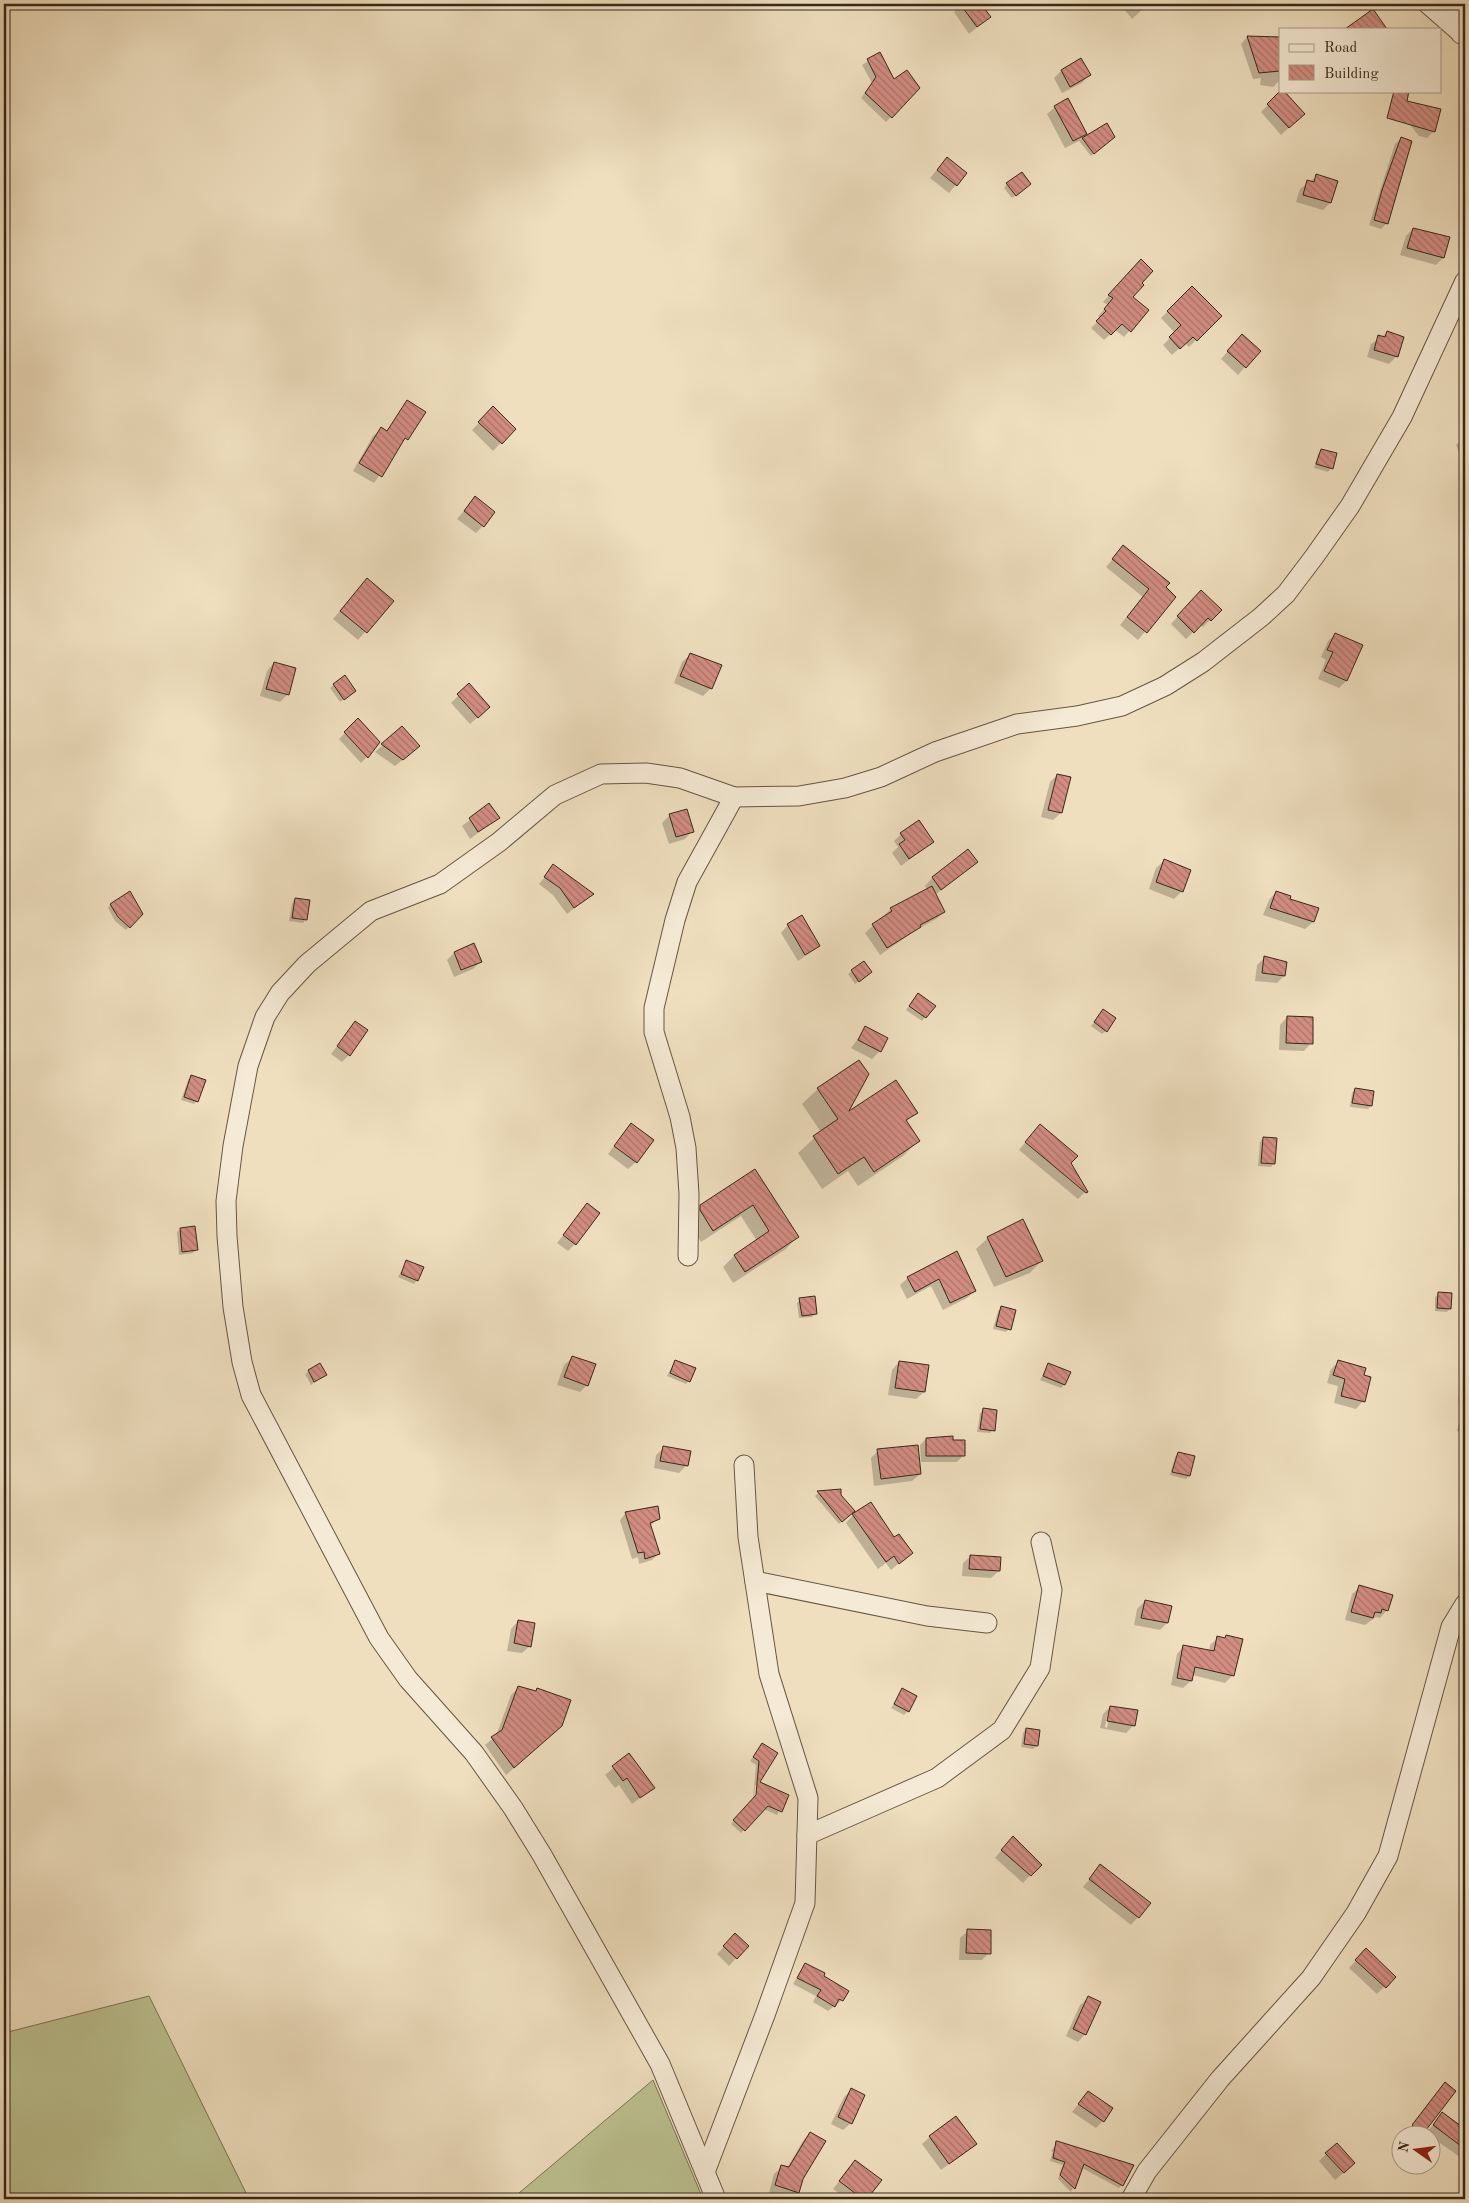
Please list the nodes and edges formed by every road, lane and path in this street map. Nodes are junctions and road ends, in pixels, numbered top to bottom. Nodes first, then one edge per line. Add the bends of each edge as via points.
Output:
1 (1428, 4) edge
2 (1453, 4) edge
3 (1463, 38) edge
4 (1465, 281) edge
5 (734, 797) junction
6 (688, 1256) dead end
7 (744, 1465) dead end
8 (1040, 1542) dead end
9 (755, 1581) junction
10 (1465, 1604) edge
11 (987, 1623) dead end
12 (806, 1835) junction
13 (705, 2172) junction
14 (716, 2199) edge
15 (1131, 2199) edge

1 - 3 street
2 - 3 street
4 - 5 street via 1402,417 1350,506 1286,594 1202,662 1165,686 1122,706 1017,724 935,752 881,778 799,796
5 - 6 street via 687,882 654,1008 654,1032 686,1148
5 - 13 street via 680,778 646,773 601,774 555,795 499,842 440,884 371,912 339,936 280,993 265,1017 248,1066 226,1201 234,1316 242,1362 259,1412 379,1638 408,1680 474,1753 514,1808 542,1855 660,2064
7 - 9 street via 748,1537
8 - 12 street via 1052,1590 1040,1668 1002,1730 937,1778
9 - 11 street via 927,1616
9 - 12 street via 769,1674 808,1798
10 - 15 street via 1451,1627 1388,1856 1356,1913 1311,1978 1220,2080 1153,2164
12 - 13 street via 805,1903
13 - 14 street

